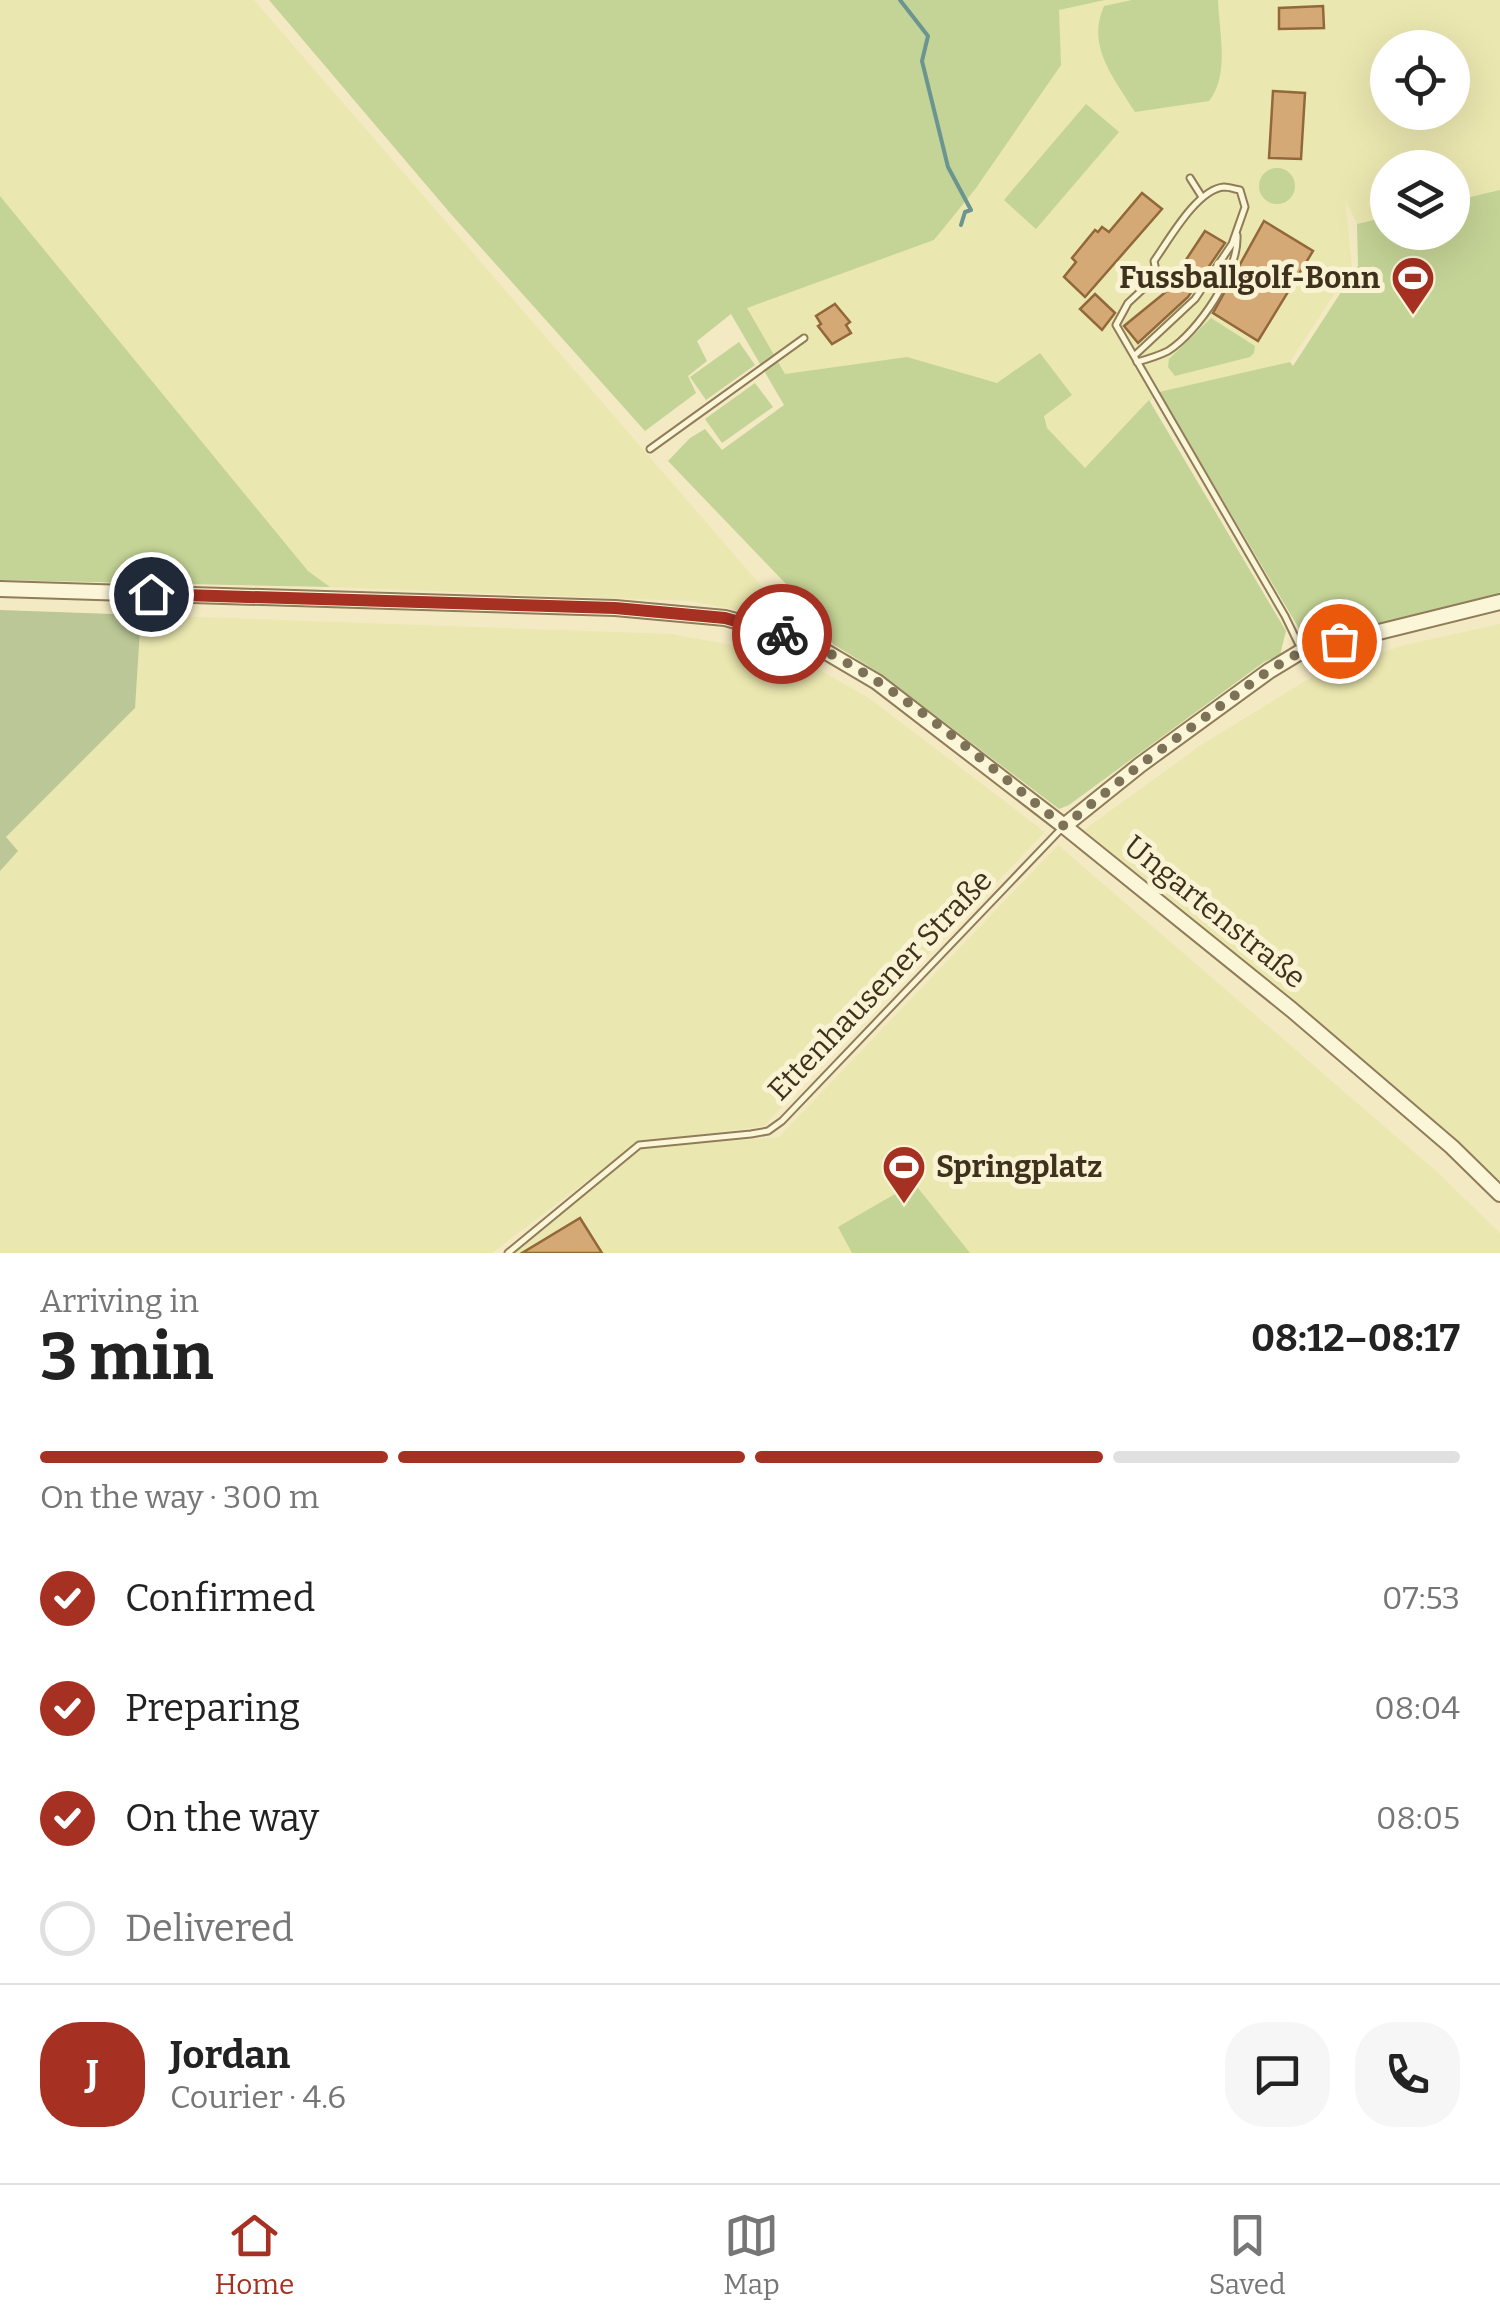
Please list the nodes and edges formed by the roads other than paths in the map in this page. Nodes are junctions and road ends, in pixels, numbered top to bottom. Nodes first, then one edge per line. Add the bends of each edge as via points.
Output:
1 (1190, 178) dead end
2 (1202, 198) junction
3 (1237, 234) junction
4 (804, 338) dead end
5 (1135, 359) junction
6 (650, 449) dead end
7 (0, 589) edge
8 (1500, 602) edge
9 (1302, 651) junction
10 (1064, 826) junction
11 (1500, 1194) edge
12 (508, 1253) edge

1 - 2 lane
2 - 3 lane via 1222,187 1240,190 1245,207
2 - 5 lane via 1154,261 1157,276 1116,325
3 - 5 lane via 1195,300
3 - 5 lane via 1236,259 1204,315 1172,348
4 - 6 lane
5 - 9 lane
7 - 10 street, Ungartenstraße via 615,608 725,618 788,635 877,682
8 - 9 street
9 - 10 street
10 - 11 street, Ungartenstraße via 1292,1010
10 - 12 lane, Ettenhausener Straße via 782,1121 768,1131 639,1146

